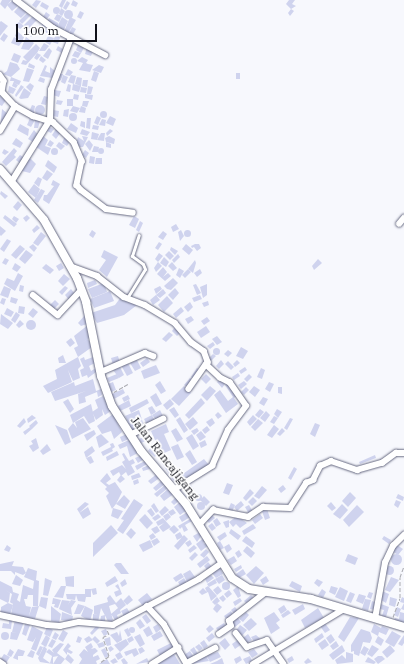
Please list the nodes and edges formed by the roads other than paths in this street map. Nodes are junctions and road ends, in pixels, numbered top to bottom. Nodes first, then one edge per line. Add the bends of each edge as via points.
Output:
1 (16, 0) edge
2 (71, 38) junction
3 (105, 55) dead end
4 (0, 75) edge
5 (15, 106) junction
6 (50, 120) junction
7 (0, 131) edge
8 (0, 169) edge
9 (12, 181) junction
10 (133, 213) dead end
11 (404, 218) edge
12 (399, 224) dead end
13 (139, 234) dead end
14 (70, 266) junction
15 (82, 289) junction
16 (33, 295) dead end
17 (127, 298) junction
18 (153, 356) dead end
19 (206, 365) junction
20 (101, 372) junction
21 (189, 389) dead end
22 (163, 419) dead end
23 (130, 435) junction
24 (404, 453) edge
25 (175, 489) junction
26 (198, 524) junction
27 (404, 536) edge
28 (222, 563) junction
29 (266, 592) junction
30 (147, 606) junction
31 (344, 609) junction
32 (0, 615) edge
33 (375, 618) junction
34 (404, 627) edge
35 (236, 633) dead end
36 (219, 634) dead end
37 (178, 648) junction
38 (215, 648) dead end
39 (275, 651) junction
40 (0, 662) edge
41 (3, 664) edge
42 (152, 664) edge
43 (187, 664) edge
44 (253, 664) edge
45 (284, 664) edge

1 - 2 street via 53,28
2 - 3 street
2 - 6 street via 50,90
4 - 5 street via 4,80 2,92
5 - 6 street via 33,116
5 - 7 street
6 - 9 street
6 - 10 street via 74,142 81,158 77,186 106,209
8 - 9 main road, Jalan Rancajigang
9 - 14 main road, Jalan Rancajigang via 44,220
11 - 12 street
13 - 17 lane via 132,257 143,264 145,269
14 - 15 main road, Jalan Rancajigang
14 - 17 street via 97,276
15 - 16 street via 58,315
15 - 20 main road, Jalan Rancajigang
17 - 19 street via 175,323 191,342 204,351 208,358
18 - 20 street via 145,353
19 - 21 street
19 - 25 street via 230,383 246,406 228,430 212,466
20 - 23 main road, Jalan Rancajigang via 112,406
22 - 23 street
23 - 25 main road, Jalan Rancajigang
24 - 26 street via 396,453 382,463 357,470 331,461 320,466 313,480 306,483 290,508 263,508 248,517 213,510
25 - 26 main road, Jalan Rancajigang
26 - 28 main road, Jalan Rancajigang
27 - 33 street via 393,546 385,563
28 - 29 main road, Jalan Rancajigang via 243,587
28 - 30 street via 199,579
29 - 31 main road, Jalan Rancajigang via 302,597
29 - 36 street via 229,621 231,626
30 - 32 street via 113,625 79,622 60,626 47,625
30 - 37 street via 161,620
31 - 33 main road, Jalan Rancajigang
31 - 39 street
33 - 34 main road, Jalan Rancajigang
35 - 39 street via 247,647 267,640
37 - 42 street
37 - 43 street
38 - 43 street
39 - 44 street
39 - 45 street
40 - 41 street

